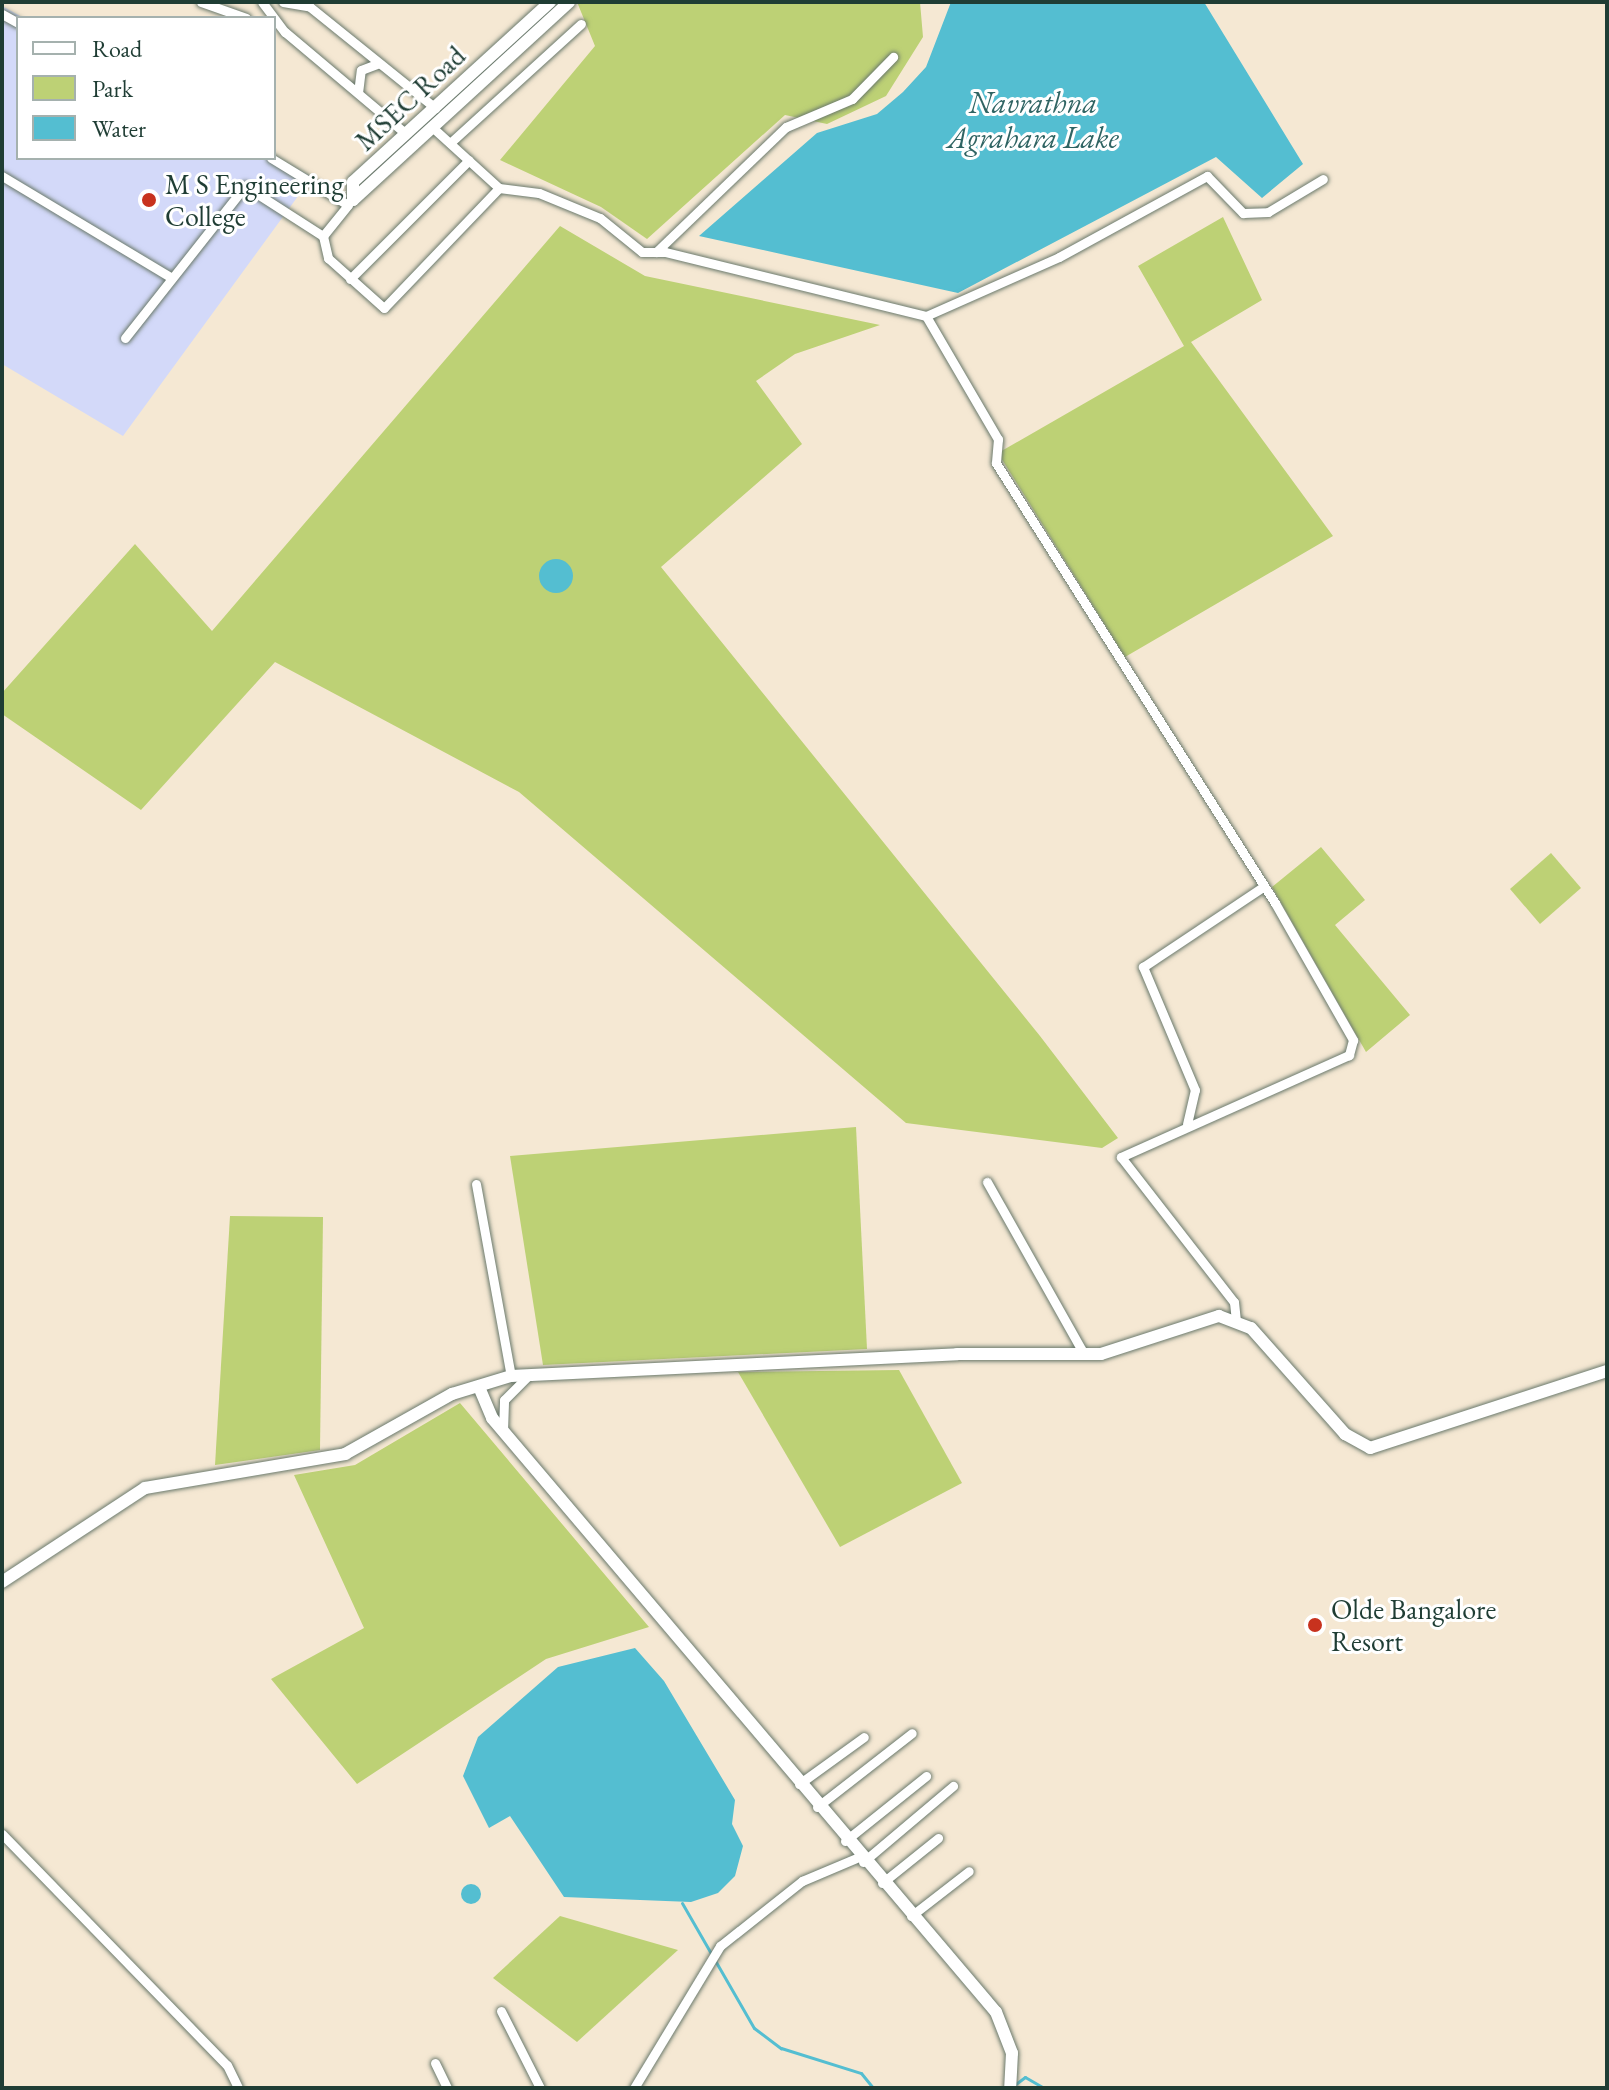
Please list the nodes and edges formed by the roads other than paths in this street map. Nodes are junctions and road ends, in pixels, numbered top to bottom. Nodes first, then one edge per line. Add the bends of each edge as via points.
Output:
1 (201, 2) edge
2 (283, 2) edge
3 (550, 2) edge
4 (569, 2) edge
5 (240, 16) edge
6 (276, 20) edge
7 (581, 24) dead end
8 (276, 29) edge
9 (285, 32) junction
10 (893, 57) dead end
11 (380, 63) junction
12 (358, 93) junction
13 (435, 108) junction
14 (432, 127) junction
15 (406, 134) junction
16 (450, 143) junction
17 (275, 160) edge
18 (469, 160) junction
19 (2, 176) edge
20 (1323, 179) dead end
21 (499, 188) junction
22 (350, 202) junction
23 (323, 236) junction
24 (656, 252) junction
25 (172, 278) junction
26 (350, 279) junction
27 (926, 316) junction
28 (125, 338) dead end
29 (1263, 887) junction
30 (1187, 1124) junction
31 (987, 1182) dead end
32 (476, 1184) dead end
33 (1236, 1322) junction
34 (1084, 1354) junction
35 (1607, 1371) edge
36 (534, 1375) junction
37 (511, 1376) junction
38 (479, 1387) junction
39 (503, 1431) junction
40 (2, 1582) edge
41 (912, 1733) dead end
42 (864, 1737) dead end
43 (926, 1776) dead end
44 (799, 1784) junction
45 (953, 1786) dead end
46 (817, 1807) junction
47 (2, 1834) edge
48 (938, 1838) dead end
49 (845, 1841) junction
50 (861, 1860) junction
51 (969, 1871) dead end
52 (882, 1883) junction
53 (911, 1916) junction
54 (501, 2011) dead end
55 (435, 2063) dead end
56 (238, 2088) edge
57 (447, 2088) edge
58 (540, 2088) edge
59 (634, 2088) edge
60 (1010, 2088) edge

1 - 5 street
2 - 11 street via 310,7
3 - 13 street, MSEC Road
4 - 14 street, MSEC Road
6 - 9 street
7 - 16 street
8 - 9 street
9 - 12 street
10 - 24 street via 852,99 786,127
11 - 12 street via 361,70
11 - 13 street
12 - 15 street
13 - 15 street, MSEC Road
14 - 16 street
14 - 22 street, MSEC Road
15 - 22 street, MSEC Road via 353,182
16 - 18 street
17 - 22 street
18 - 21 street
18 - 26 street
19 - 25 street
20 - 27 street via 1268,212 1243,213 1207,176 1059,257
21 - 24 street via 543,194 604,221 642,252
21 - 26 street via 390,306
22 - 23 street
23 - 25 street via 245,186
23 - 26 street via 328,258
24 - 27 street
25 - 28 street
27 - 29 street via 998,439 996,463
29 - 30 street via 1143,967 1195,1090
29 - 30 street via 1354,1048
30 - 33 street via 1121,1157 1234,1302
31 - 34 street
32 - 37 street
33 - 34 street via 1219,1316 1182,1323
33 - 35 street via 1273,1350 1345,1434 1370,1448
34 - 36 street
36 - 37 street
36 - 39 street via 507,1394
37 - 38 street
38 - 39 street
38 - 40 street via 452,1394 345,1454 145,1488
39 - 44 street
41 - 46 street
42 - 44 street
43 - 49 street
44 - 46 street
45 - 50 street
46 - 49 street
47 - 56 street via 227,2065
48 - 52 street
49 - 50 street
50 - 52 street
50 - 59 street via 802,1881 720,1946
51 - 53 street
52 - 53 street
53 - 60 street via 996,2012 1012,2053
54 - 58 street
55 - 57 street

